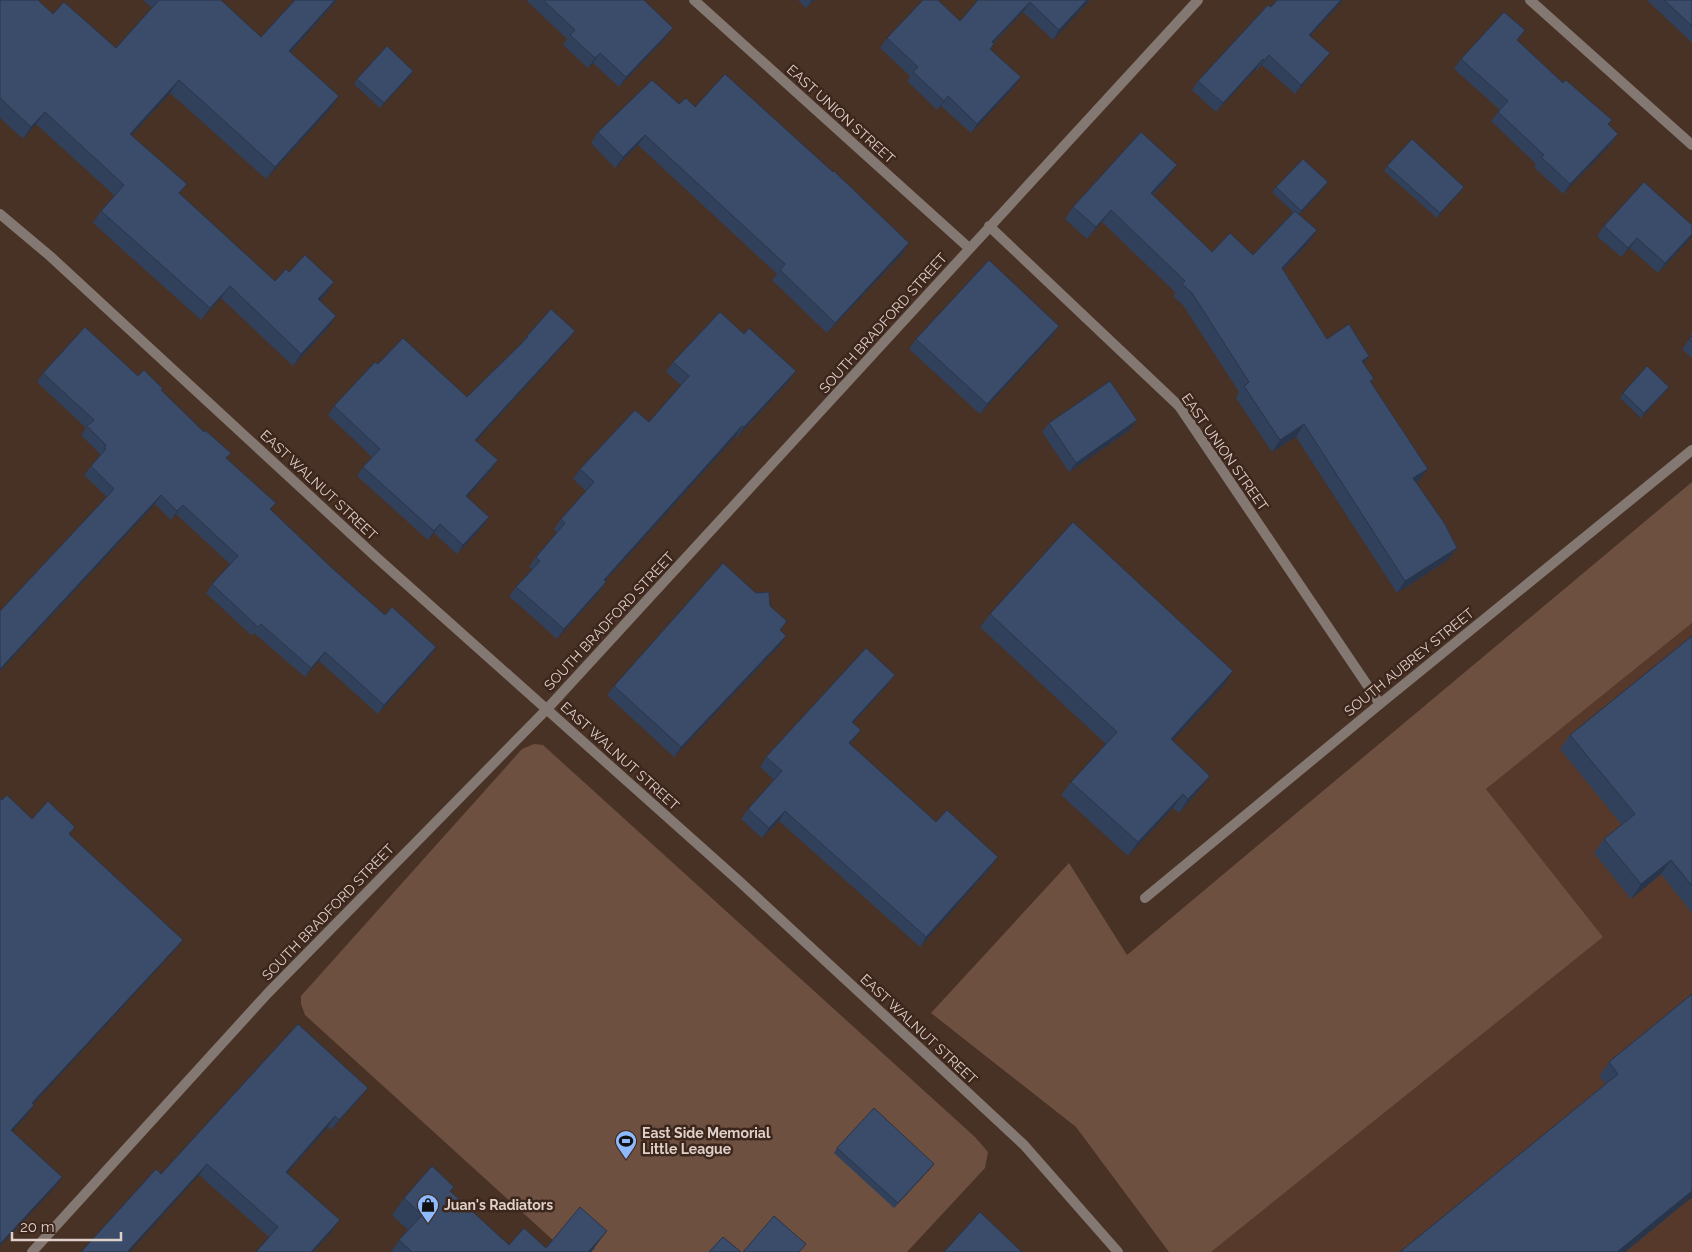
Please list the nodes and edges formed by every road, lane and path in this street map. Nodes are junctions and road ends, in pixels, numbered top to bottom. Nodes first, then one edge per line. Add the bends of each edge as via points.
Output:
1 (694, 0) edge
2 (1198, 0) edge
3 (1530, 0) edge
4 (1692, 145) edge
5 (0, 214) edge
6 (989, 226) junction
7 (969, 248) junction
8 (1692, 450) edge
9 (1380, 704) junction
10 (547, 710) junction
11 (1145, 898) dead end
12 (32, 1252) edge
13 (1118, 1252) edge

1 - 7 street, EAST UNION STREET
2 - 6 street, SOUTH BRADFORD STREET
3 - 4 street
5 - 10 street, EAST WALNUT STREET
6 - 7 street, SOUTH BRADFORD STREET
6 - 9 street, EAST UNION STREET via 1179,406
7 - 10 street, SOUTH BRADFORD STREET
8 - 9 street, SOUTH AUBREY STREET
9 - 11 street, SOUTH AUBREY STREET
10 - 12 street, SOUTH BRADFORD STREET via 268,993
10 - 13 street, EAST WALNUT STREET via 739,881 1024,1146

